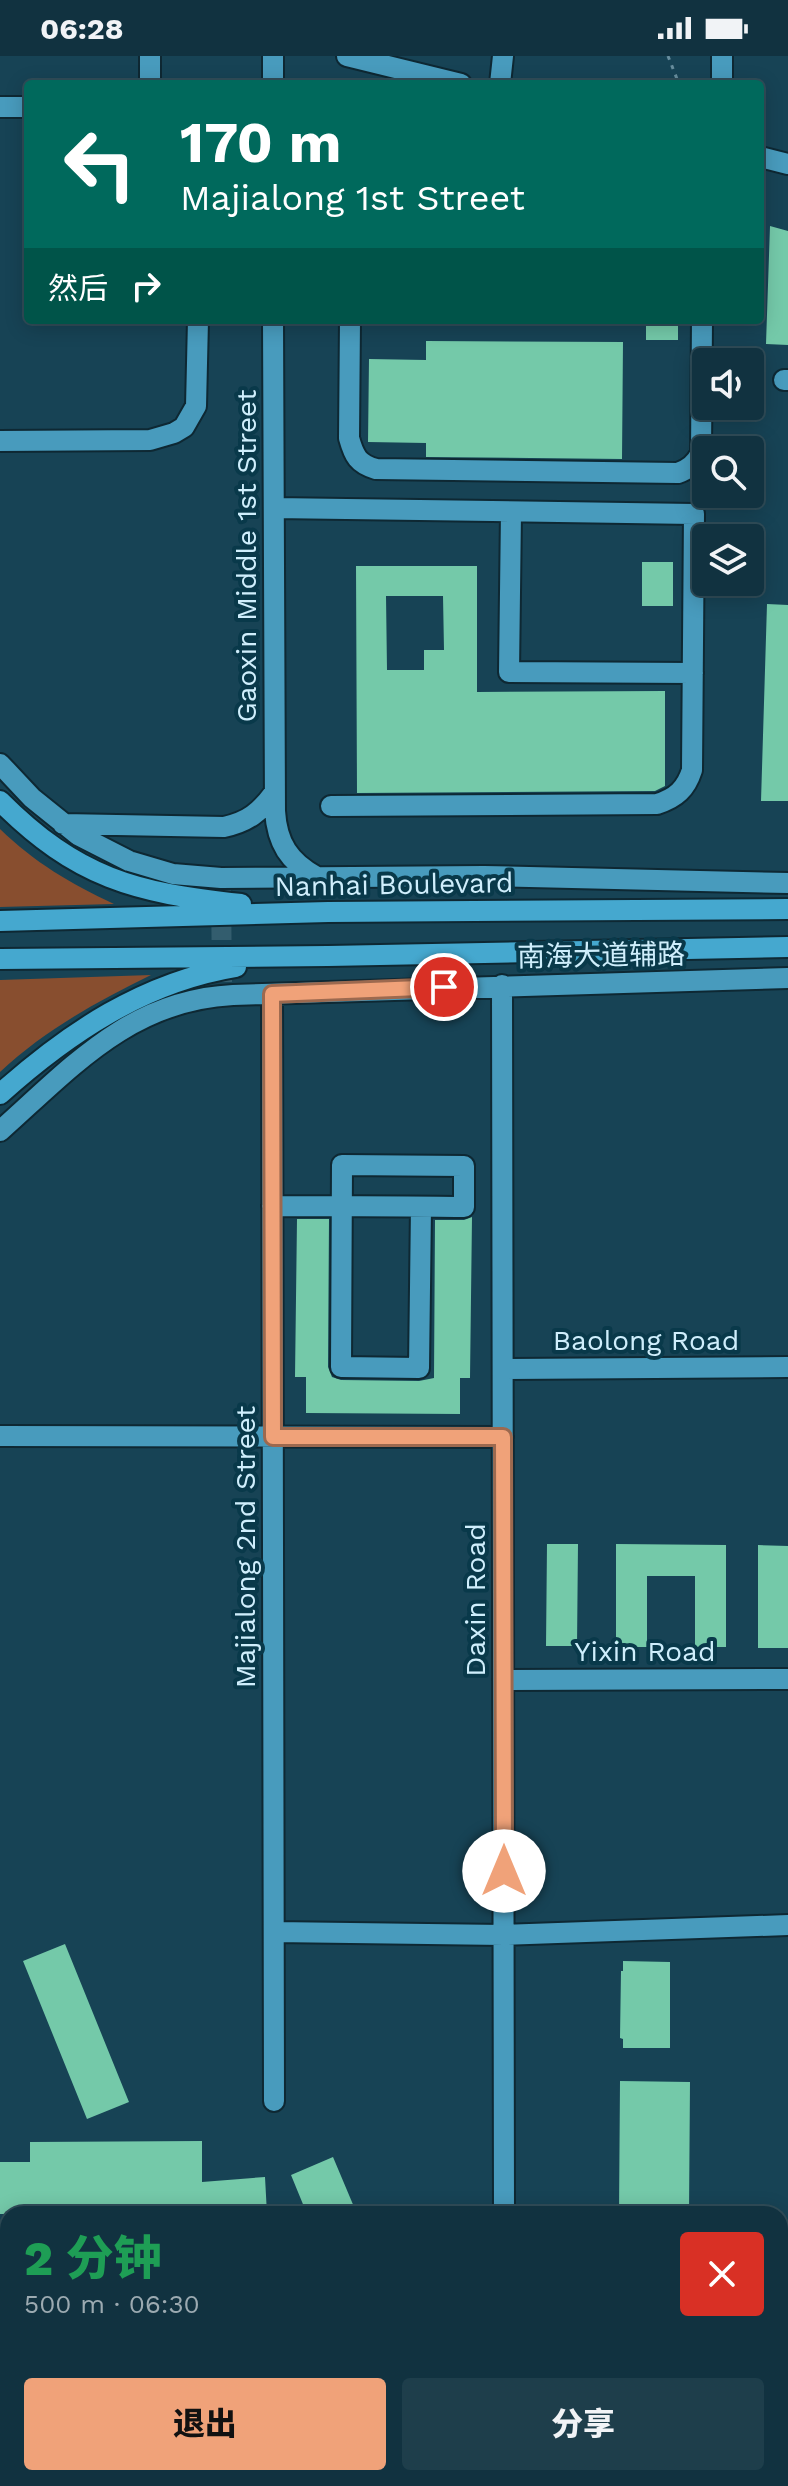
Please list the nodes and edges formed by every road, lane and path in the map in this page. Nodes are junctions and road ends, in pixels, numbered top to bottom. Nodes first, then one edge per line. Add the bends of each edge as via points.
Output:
1 (150, 56) edge
2 (273, 56) edge
3 (347, 56) edge
4 (503, 56) edge
5 (668, 56) edge
6 (722, 56) edge
7 (150, 80) edge
8 (273, 80) edge
9 (445, 80) edge
10 (500, 80) edge
11 (677, 80) edge
12 (722, 80) edge
13 (0, 107) edge
14 (24, 107) edge
15 (764, 158) edge
16 (788, 164) edge
17 (198, 324) edge
18 (273, 324) edge
19 (350, 324) edge
20 (702, 324) edge
21 (0, 441) edge
22 (274, 508) junction
23 (511, 512) junction
24 (693, 673) junction
25 (0, 764) edge
26 (274, 793) junction
27 (0, 801) edge
28 (331, 806) dead end
29 (62, 824) junction
30 (317, 877) junction
31 (788, 883) edge
32 (788, 909) edge
33 (328, 912) junction
34 (0, 921) edge
35 (788, 947) edge
36 (328, 956) junction
37 (0, 959) edge
38 (788, 978) edge
39 (502, 985) junction
40 (272, 994) junction
41 (0, 1094) edge
42 (0, 1131) edge
43 (272, 1206) junction
44 (342, 1206) junction
45 (421, 1207) junction
46 (788, 1367) edge
47 (503, 1369) junction
48 (0, 1436) edge
49 (273, 1437) junction
50 (503, 1437) junction
51 (788, 1679) edge
52 (503, 1680) junction
53 (788, 1925) edge
54 (274, 1932) junction
55 (504, 1935) junction
56 (274, 2101) dead end
57 (504, 2206) edge

1 - 7 street
2 - 8 street
3 - 9 street
4 - 10 street
5 - 11 path
6 - 12 street
13 - 14 street
15 - 16 street
17 - 21 street via 196,406 174,433 150,440
18 - 22 street, Gaoxin Middle 1st Street
19 - 20 street via 349,438 361,465 678,473 701,453
22 - 23 street
22 - 26 street, Gaoxin Middle 1st Street
23 - 24 street via 694,514
23 - 24 street via 509,672
24 - 28 street via 692,770 688,783 669,800
25 - 29 street
26 - 29 street via 249,820 224,827
26 - 30 street, Gaoxin Middle 1st Street via 276,825 285,850 293,862
27 - 33 main road via 57,852 107,877 188,898
29 - 30 street via 141,865 221,884
30 - 31 street
32 - 33 main road, Nanhai Boulevard
33 - 34 main road, Nanhai Boulevard
35 - 36 main road
36 - 37 main road
36 - 41 main road via 218,970 149,992 96,1019
38 - 39 street, 南海大道辅路
39 - 40 street, 南海大道辅路
39 - 47 street, Daxin Road
40 - 42 street, 南海大道辅路 via 222,989 121,1028
40 - 43 street, Majialong 2nd Street
43 - 44 street
43 - 49 street, Majialong 2nd Street
44 - 45 street
44 - 45 street via 342,1165 464,1166 464,1207
44 - 45 street via 341,1367 419,1368
46 - 47 street, Baolong Road
47 - 50 street, Daxin Road
48 - 49 street
49 - 50 street
49 - 54 street, Majialong 2nd Street
50 - 52 street, Daxin Road
51 - 52 street, Yixin Road
52 - 55 street, Daxin Road
53 - 55 street
54 - 55 street
54 - 56 street, Majialong 2nd Street
55 - 57 street, Daxin Road

